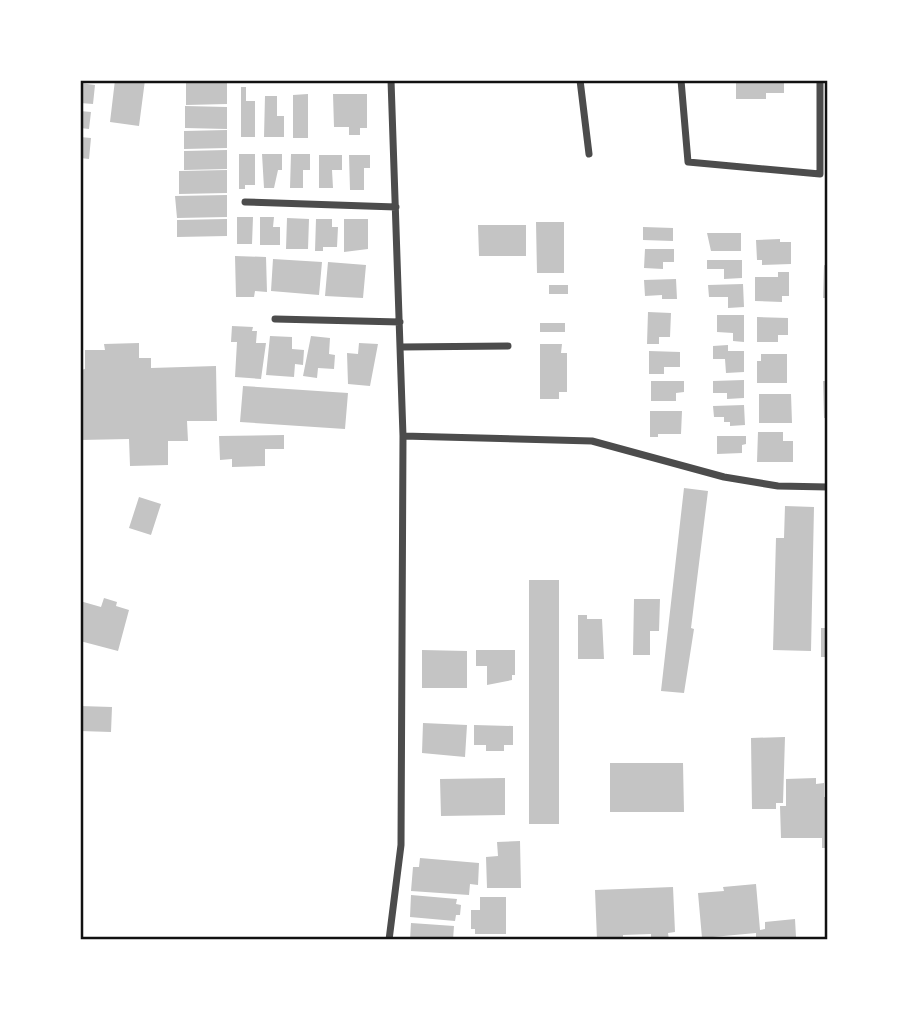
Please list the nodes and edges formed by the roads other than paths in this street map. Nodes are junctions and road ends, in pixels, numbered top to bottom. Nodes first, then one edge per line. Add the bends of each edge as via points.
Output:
1 (391, 80) edge
2 (579, 80) edge
3 (681, 80) edge
4 (820, 80) edge
5 (589, 155) dead end
6 (245, 202) dead end
7 (396, 207) junction
8 (275, 319) dead end
9 (400, 322) junction
10 (508, 346) dead end
11 (401, 347) junction
12 (403, 436) junction
13 (828, 487) edge
14 (389, 940) edge

1 - 7 street
2 - 5 street
3 - 4 street via 688,162 820,174
6 - 7 street
7 - 9 street
8 - 9 street
9 - 11 street
10 - 11 street
11 - 12 street
12 - 13 street via 592,442 724,477 778,486
12 - 14 street via 401,845

